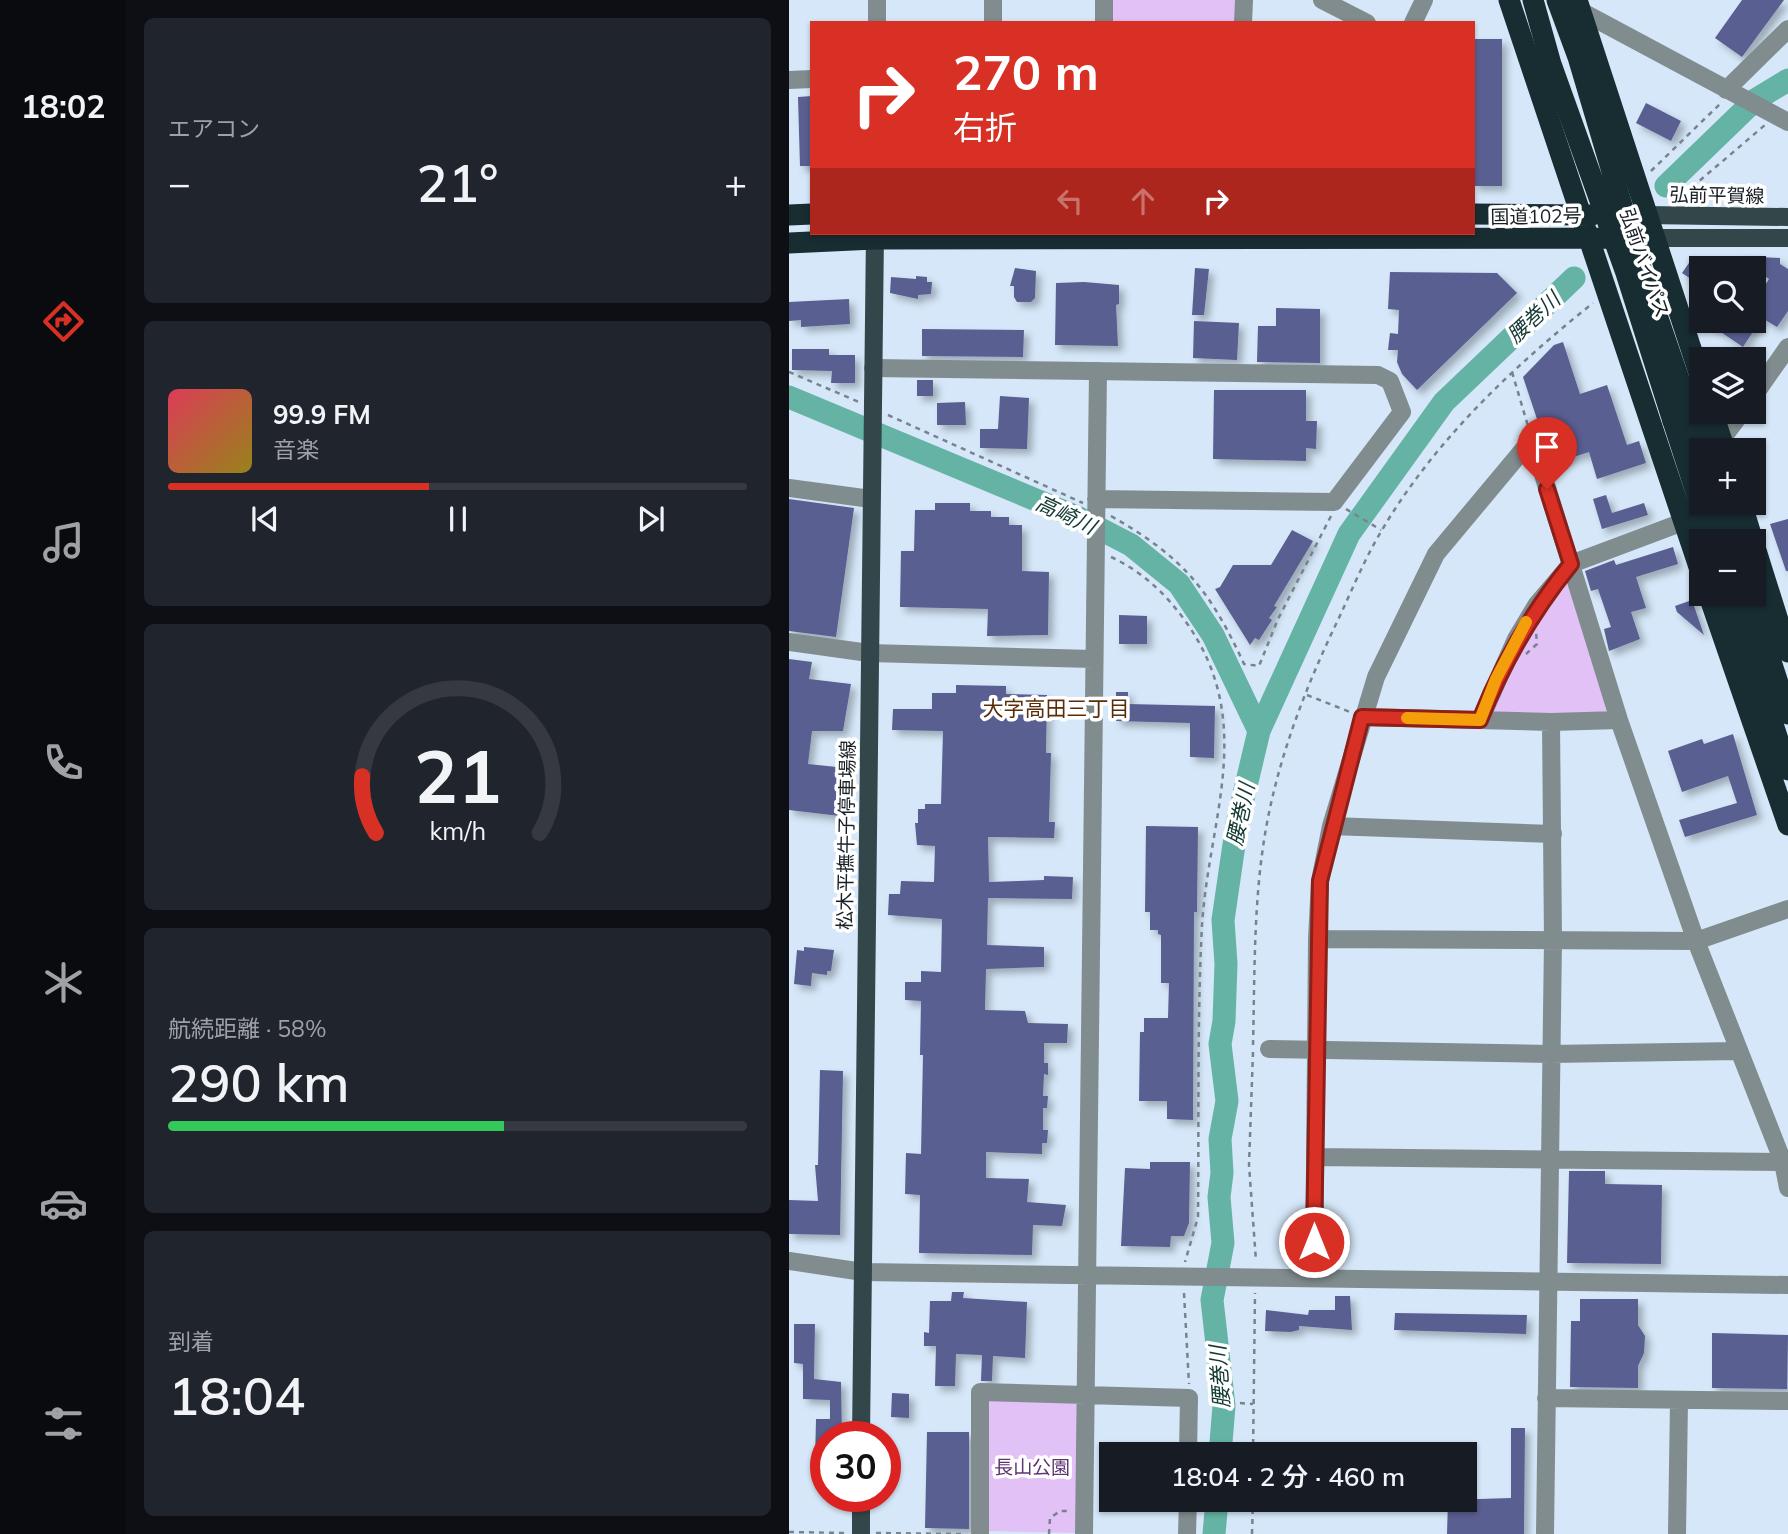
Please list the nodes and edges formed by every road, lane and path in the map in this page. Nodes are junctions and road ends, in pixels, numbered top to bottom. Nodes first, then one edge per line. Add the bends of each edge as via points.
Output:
1 (877, 0) edge
2 (993, 0) edge
3 (1104, 0) edge
4 (1244, 0) edge
5 (1322, 0) edge
6 (1424, 0) edge
7 (1509, 0) edge
8 (1533, 0) edge
9 (1558, 0) edge
10 (1579, 6) edge
11 (877, 21) edge
12 (993, 21) edge
13 (1105, 21) edge
14 (1243, 21) edge
15 (1363, 21) edge
16 (1414, 21) edge
17 (1788, 29) edge
18 (810, 79) edge
19 (789, 80) edge
20 (1731, 92) junction
21 (1777, 117) edge
22 (1646, 176) dead end
23 (1675, 203) dead end
24 (810, 214) edge
25 (1475, 214) edge
26 (789, 215) edge
27 (1581, 215) junction
28 (1646, 215) junction
29 (1788, 217) edge
30 (874, 236) edge
31 (1590, 238) junction
32 (1653, 238) junction
33 (1788, 238) edge
34 (789, 243) edge
35 (1690, 347) edge
36 (1788, 347) edge
37 (873, 368) junction
38 (1782, 370) edge
39 (1098, 371) junction
40 (1512, 371) dead end
41 (789, 372) edge
42 (1766, 385) edge
43 (1689, 406) edge
44 (1689, 409) edge
45 (873, 410) junction
46 (1693, 424) edge
47 (1699, 424) edge
48 (1733, 424) edge
49 (1710, 438) edge
50 (1722, 438) edge
51 (1532, 439) junction
52 (789, 488) edge
53 (871, 499) junction
54 (1096, 506) junction
55 (1342, 506) dead end
56 (1332, 516) dead end
57 (1683, 522) junction
58 (1710, 529) edge
59 (1381, 530) dead end
60 (1689, 539) edge
61 (1095, 548) junction
62 (1571, 564) junction
63 (1766, 582) edge
64 (1712, 606) edge
65 (1734, 606) edge
66 (1753, 606) edge
67 (789, 642) edge
68 (1788, 652) edge
69 (869, 653) junction
70 (1093, 659) junction
71 (1305, 694) dead end
72 (1788, 714) edge
73 (1362, 717) junction
74 (1480, 720) junction
75 (1619, 720) junction
76 (1551, 722) junction
77 (1788, 770) edge
78 (1788, 825) edge
79 (1331, 826) junction
80 (1553, 834) junction
81 (1788, 909) edge
82 (1317, 939) junction
83 (1554, 940) junction
84 (1696, 942) junction
85 (1269, 1049) dead end
86 (1318, 1050) junction
87 (1739, 1051) junction
88 (1550, 1054) junction
89 (1315, 1157) junction
90 (1549, 1159) junction
91 (1783, 1162) junction
92 (1788, 1188) edge
93 (789, 1261) edge
94 (863, 1272) junction
95 (1086, 1273) junction
96 (1187, 1275) junction
97 (1314, 1278) junction
98 (1549, 1282) junction
99 (1252, 1284) junction
100 (1788, 1286) edge
101 (1086, 1394) junction
102 (1189, 1398) junction
103 (1546, 1398) junction
104 (1679, 1401) junction
105 (1788, 1401) edge
106 (1240, 1403) dead end
107 (1253, 1404) junction
108 (861, 1421) edge
109 (1188, 1442) edge
110 (1253, 1442) edge
111 (1084, 1511) junction
112 (861, 1512) edge
113 (1188, 1512) edge
114 (1253, 1512) edge
115 (789, 1532) edge
116 (861, 1533) edge
117 (967, 1534) edge
118 (980, 1534) edge
119 (1049, 1534) edge
120 (1084, 1534) edge
121 (1187, 1534) edge
122 (1252, 1534) edge
123 (1545, 1534) edge
124 (1677, 1534) edge

1 - 11 street
2 - 12 street
3 - 13 street
4 - 14 street
5 - 15 street
6 - 16 street
7 - 27 highway
8 - 44 highway, 弘前バイパス, bridge via 1550,64 1626,273
9 - 10 street
9 - 43 highway, 弘前バイパス, bridge via 1640,266
10 - 20 street
10 - 28 highway
17 - 20 street
18 - 19 street
20 - 21 street
20 - 22 path
21 - 23 path
24 - 26 highway
25 - 27 highway, 国道102号
27 - 28 highway, 国道102号
27 - 31 highway
28 - 29 main road, 弘前平賀線
28 - 32 highway
30 - 31 highway, 国道102号
30 - 34 highway, 国道102号
30 - 37 main road, 松木平撫牛子停車場線
31 - 32 highway, 国道102号
31 - 57 highway
32 - 33 main road
32 - 35 highway
36 - 38 street
37 - 39 street
37 - 45 main road, 松木平撫牛子停車場線
38 - 42 street
39 - 54 street
39 - 54 street via 1378,374 1390,381 1402,412 1334,502
40 - 51 path
41 - 45 path
45 - 53 main road, 松木平撫牛子停車場線
45 - 54 path
46 - 58 highway, 弘前バイパス
47 - 49 highway, 弘前バイパス
48 - 50 street
51 - 62 street
51 - 73 street via 1437,554 1376,677
52 - 53 street
53 - 69 main road, 松木平撫牛子停車場線
54 - 56 path via 1138,531 1195,579 1221,614 1244,664 1259,666
54 - 61 street
55 - 59 path
57 - 60 highway
57 - 62 street
61 - 70 street
61 - 96 path via 1150,580 1172,602 1204,648 1223,709 1225,779 1203,923 1198,1217
62 - 74 street via 1537,604 1516,639
62 - 75 street
63 - 68 highway
64 - 78 highway
65 - 77 highway
66 - 72 highway
67 - 69 street
69 - 70 street
69 - 94 main road, 松木平撫牛子停車場線
70 - 95 street
71 - 73 path
73 - 74 street
73 - 79 street
74 - 76 street
75 - 76 street
75 - 84 street
76 - 80 street
79 - 80 street
79 - 82 street via 1320,881
80 - 83 street
81 - 84 street
82 - 83 street
82 - 86 street
83 - 84 street
83 - 88 street
84 - 87 street
85 - 86 street
86 - 88 street
86 - 89 street
87 - 88 street
87 - 91 street
88 - 90 street
89 - 90 street
89 - 97 street
90 - 91 street
90 - 98 street
91 - 92 street
93 - 94 street
94 - 95 street
94 - 108 main road, 松木平撫牛子停車場線
95 - 96 street
95 - 101 street
96 - 99 street
96 - 102 path
97 - 98 street
97 - 99 street
98 - 100 street
98 - 103 street
99 - 107 path
101 - 102 street
101 - 111 street
101 - 118 street via 980,1392
102 - 109 street
103 - 104 street
103 - 123 street
104 - 105 street
104 - 124 street
106 - 107 path
107 - 110 path
111 - 119 path via 1060,1511 1050,1518
111 - 120 street
112 - 116 main road
113 - 121 street
114 - 122 path
115 - 116 path
116 - 117 path

